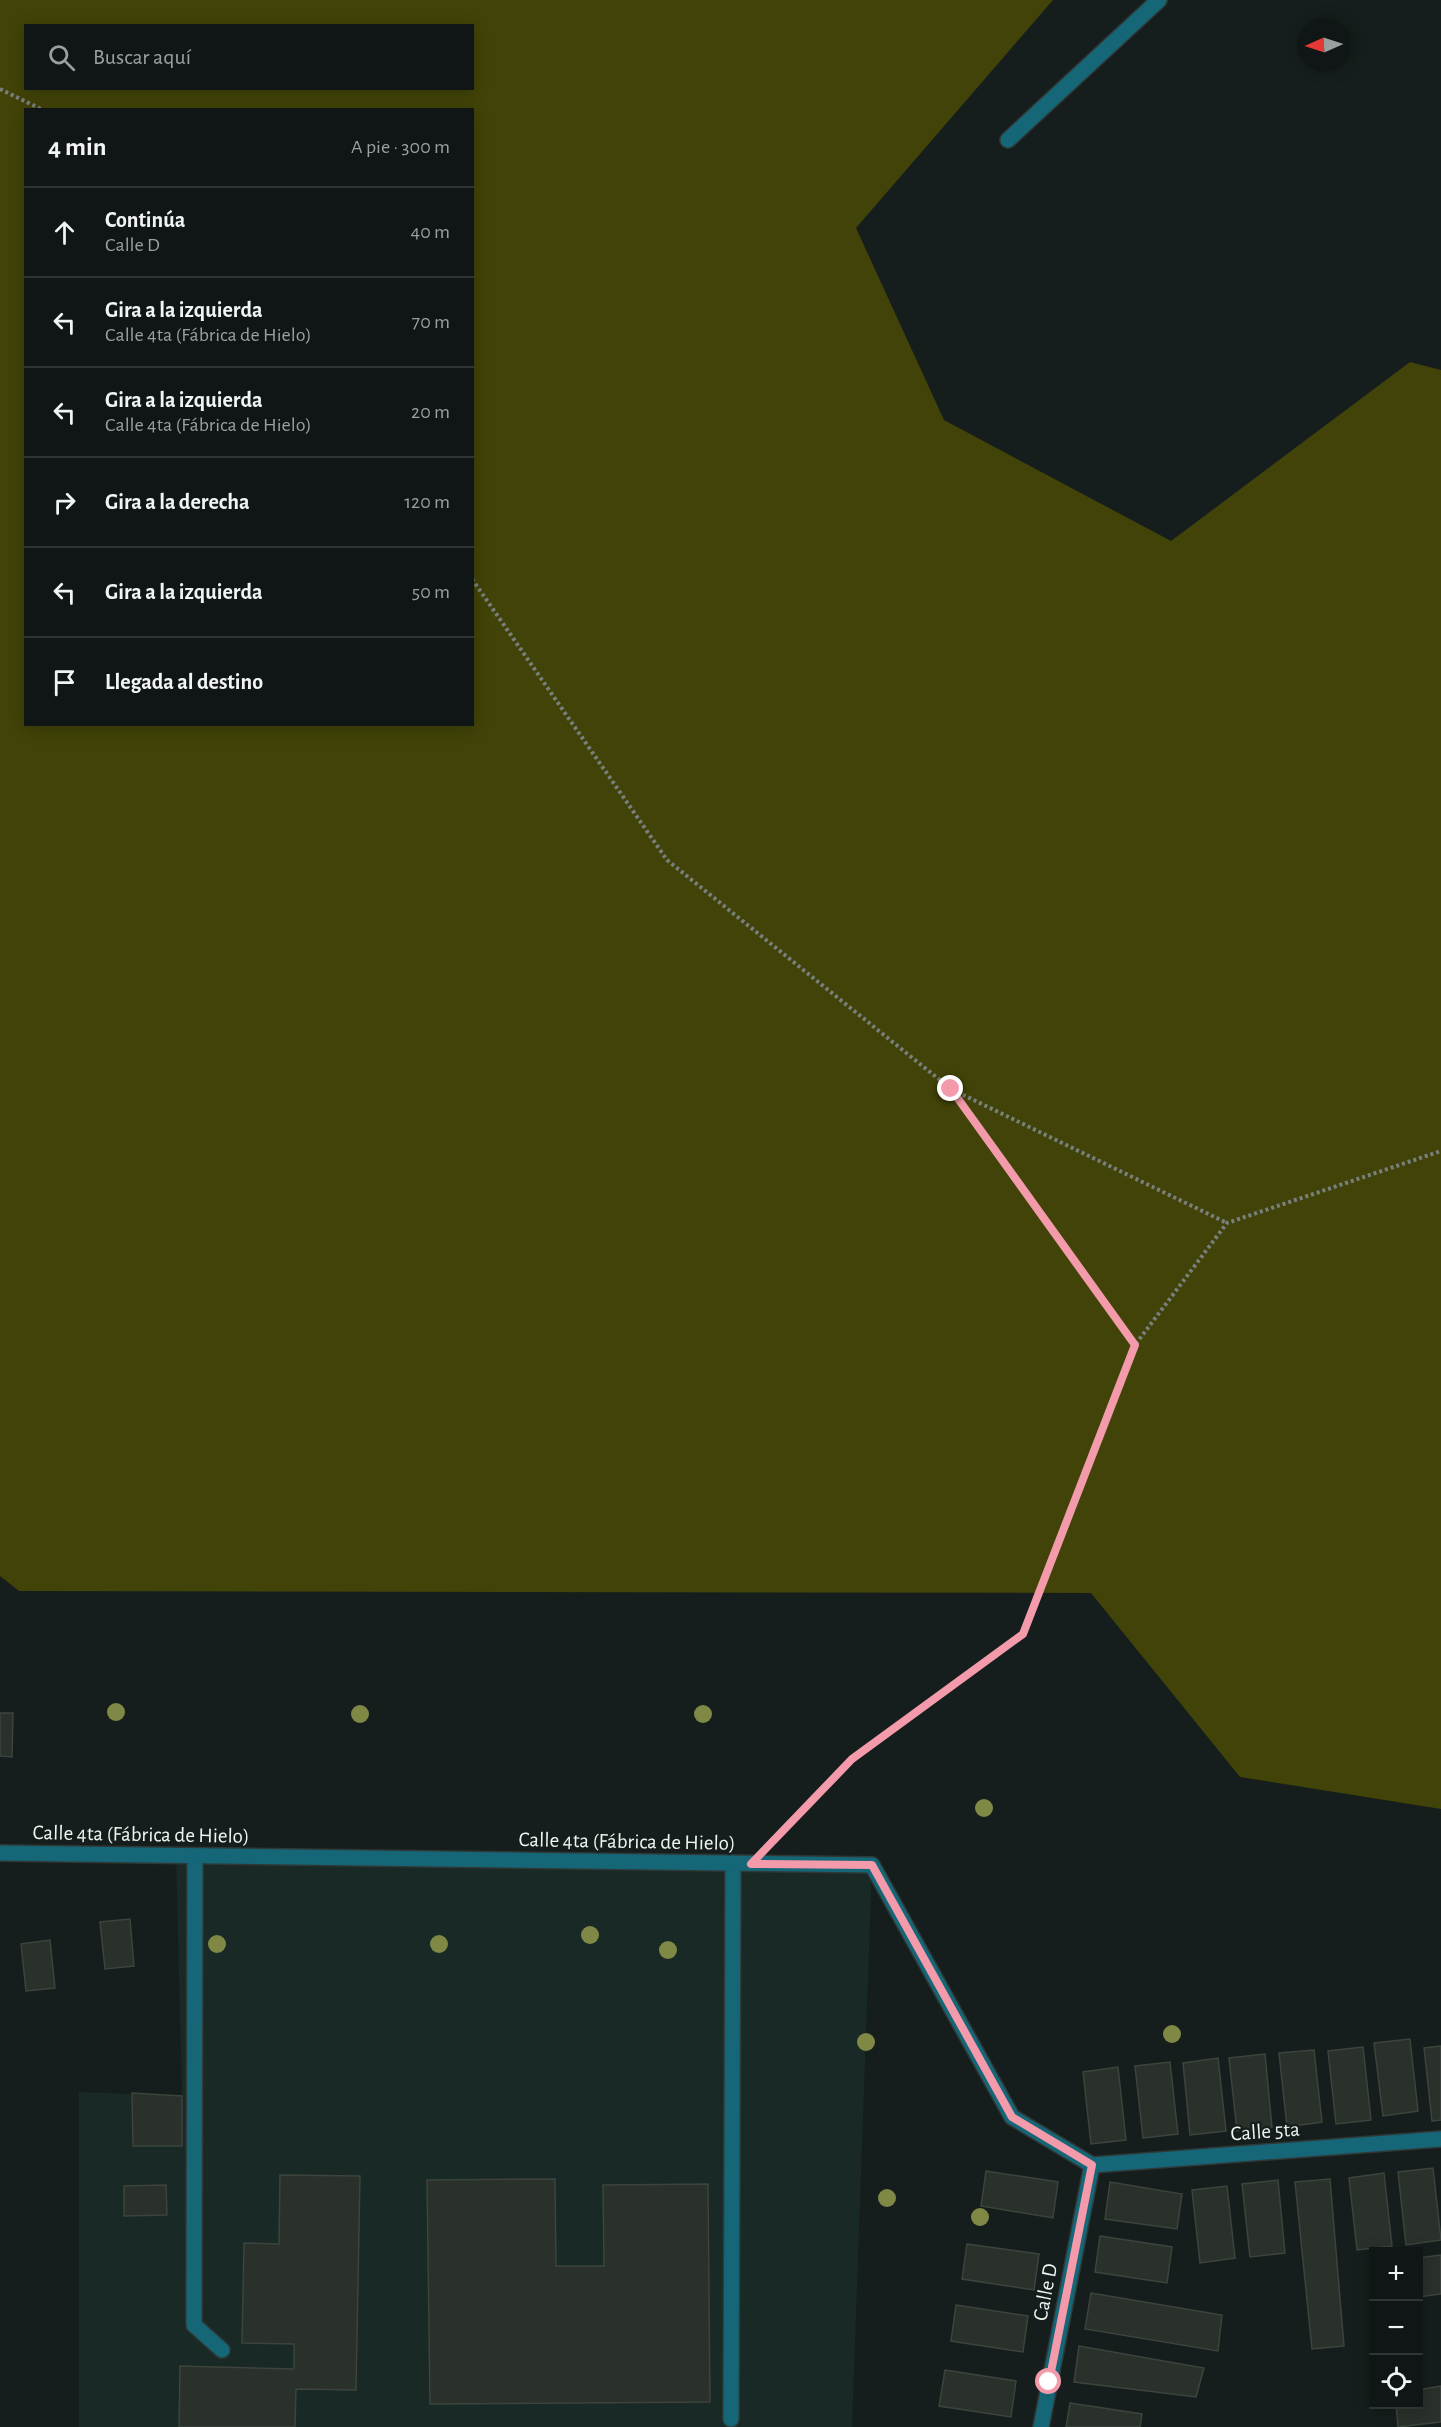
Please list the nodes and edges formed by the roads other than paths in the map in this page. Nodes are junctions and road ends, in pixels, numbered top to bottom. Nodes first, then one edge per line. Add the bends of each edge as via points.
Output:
1 (1160, 0) edge
2 (1008, 140) dead end
3 (0, 1853) edge
4 (195, 1856) junction
5 (733, 1863) junction
6 (1441, 2139) edge
7 (1092, 2165) junction
8 (222, 2350) dead end
9 (731, 2419) dead end
10 (1041, 2427) edge

1 - 2 street
3 - 4 street, Calle 4ta (Fábrica de Hielo)
4 - 5 street, Calle 4ta (Fábrica de Hielo)
4 - 8 street via 194,2325
5 - 7 street, Calle 4ta (Fábrica de Hielo) via 872,1865 1012,2117
5 - 9 street
6 - 7 street, Calle 5ta
7 - 10 street, Calle D

